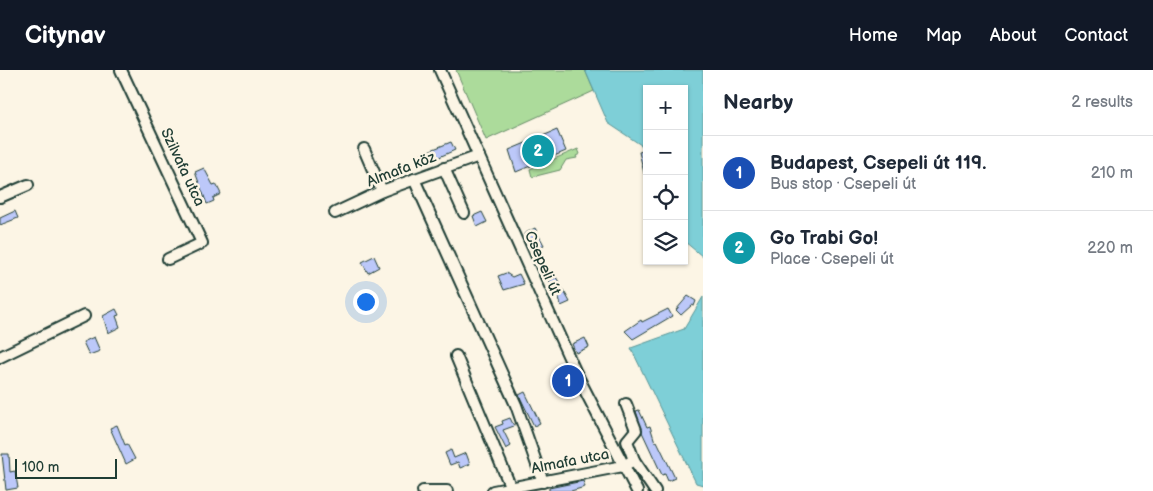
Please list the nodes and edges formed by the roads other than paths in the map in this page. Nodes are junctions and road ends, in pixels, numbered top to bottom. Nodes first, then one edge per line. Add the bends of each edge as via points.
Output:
1 (121, 70) edge
2 (440, 70) edge
3 (364, 149) dead end
4 (479, 156) junction
5 (444, 168) junction
6 (414, 180) junction
7 (28, 185) dead end
8 (382, 191) junction
9 (0, 198) edge
10 (336, 212) dead end
11 (464, 213) dead end
12 (168, 259) dead end
13 (84, 316) dead end
14 (456, 356) dead end
15 (0, 357) edge
16 (626, 404) dead end
17 (634, 460) junction
18 (623, 466) junction
19 (543, 482) junction
20 (511, 488) junction
21 (423, 491) edge
22 (447, 491) edge
23 (493, 491) edge
24 (637, 491) edge
25 (655, 491) edge

1 - 12 street, Szilvafa utca via 202,243
2 - 4 street, Csepeli út
3 - 8 street
4 - 5 street, Almafa köz
4 - 18 street, Csepeli út via 576,373
5 - 6 street, Almafa köz
5 - 11 street
6 - 8 street, Almafa köz
6 - 19 street via 516,405
7 - 9 street
8 - 10 street, Almafa köz
13 - 15 street
14 - 20 street
16 - 17 street via 636,430 627,441
17 - 18 street, Almafa utca
17 - 25 street
18 - 19 street, Almafa utca
18 - 24 street, Csepeli út
19 - 20 street, Almafa utca
20 - 23 street, Almafa utca
21 - 22 street

